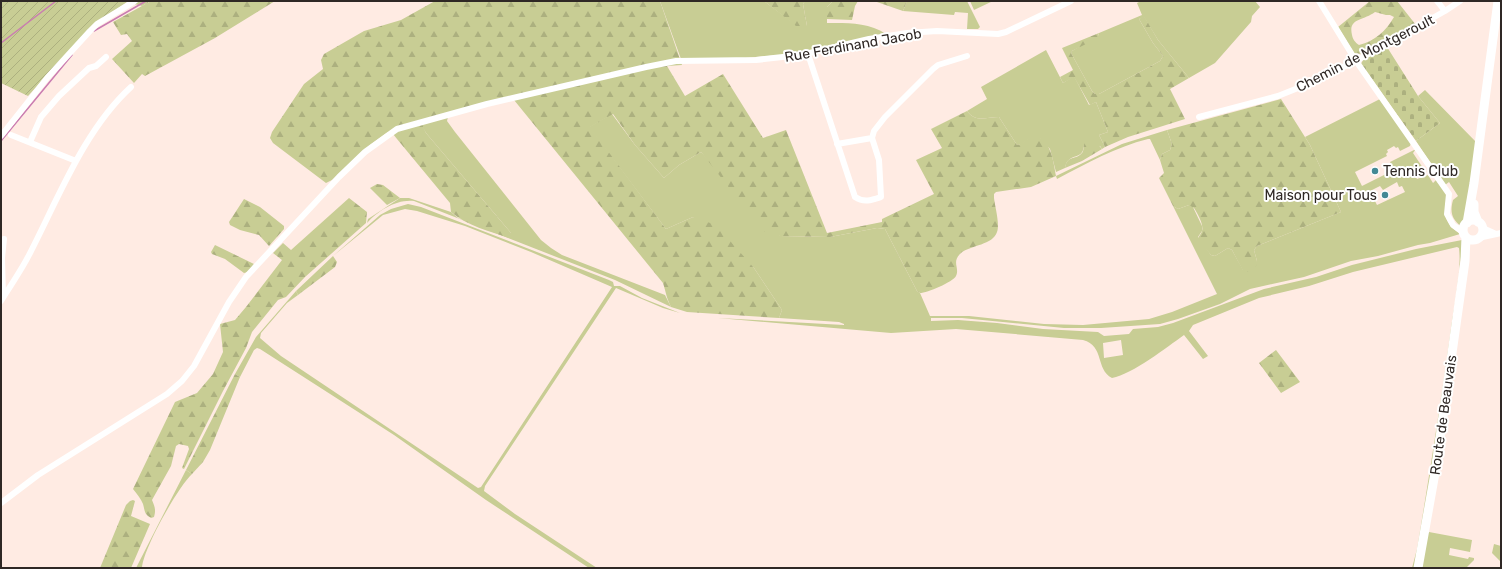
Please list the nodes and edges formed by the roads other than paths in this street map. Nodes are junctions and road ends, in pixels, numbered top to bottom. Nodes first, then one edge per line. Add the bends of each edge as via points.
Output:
1 (135, 1) edge
2 (1071, 1) edge
3 (1319, 1) edge
4 (1437, 1) edge
5 (1460, 1) edge
6 (1498, 1) edge
7 (1501, 2) edge
8 (1445, 11) junction
9 (808, 54) junction
10 (967, 56) dead end
11 (106, 57) dead end
12 (1356, 61) junction
13 (132, 87) dead end
14 (1199, 117) dead end
15 (11, 135) dead end
16 (1, 136) edge
17 (872, 138) junction
18 (30, 142) junction
19 (837, 144) junction
20 (76, 161) junction
21 (1467, 223) junction
22 (1480, 224) junction
23 (1499, 233) edge
24 (1464, 234) junction
25 (4, 239) dead end
26 (1478, 239) junction
27 (1465, 261) junction
28 (2, 300) edge
29 (1, 503) edge
30 (1418, 568) edge

1 - 16 street via 90,31 47,78
2 - 9 street, Rue Ferdinand Jacob via 998,34 907,33
3 - 12 street
4 - 8 street
5 - 8 street, Chemin de Montgeroult
6 - 21 main road
7 - 22 main road via 1474,204 1474,212
8 - 12 street, Chemin de Montgeroult
9 - 19 street
9 - 29 street, Rue Ferdinand Jacob via 756,60 676,61 487,104 397,129 365,152 339,177 246,277 229,302 194,366 182,381 167,394 38,475
10 - 17 street via 932,69 885,117
11 - 18 street via 96,66 89,68 59,96 41,117
12 - 14 street, Chemin de Montgeroult via 1288,93
12 - 24 street via 1449,194 1447,214 1453,225
13 - 20 street via 113,106
15 - 18 street
17 - 19 street
17 - 19 street via 879,160 881,197 866,201 856,197
18 - 20 street
20 - 28 street via 29,256
21 - 22 main road via 1473,220
21 - 24 main road
22 - 23 street via 1485,229
22 - 26 main road via 1482,232
23 - 26 street
24 - 26 main road via 1470,239
24 - 27 main road, Route de Beauvais
25 - 28 street
26 - 27 main road, Route de Beauvais via 1468,251
27 - 30 main road, Route de Beauvais via 1436,466

